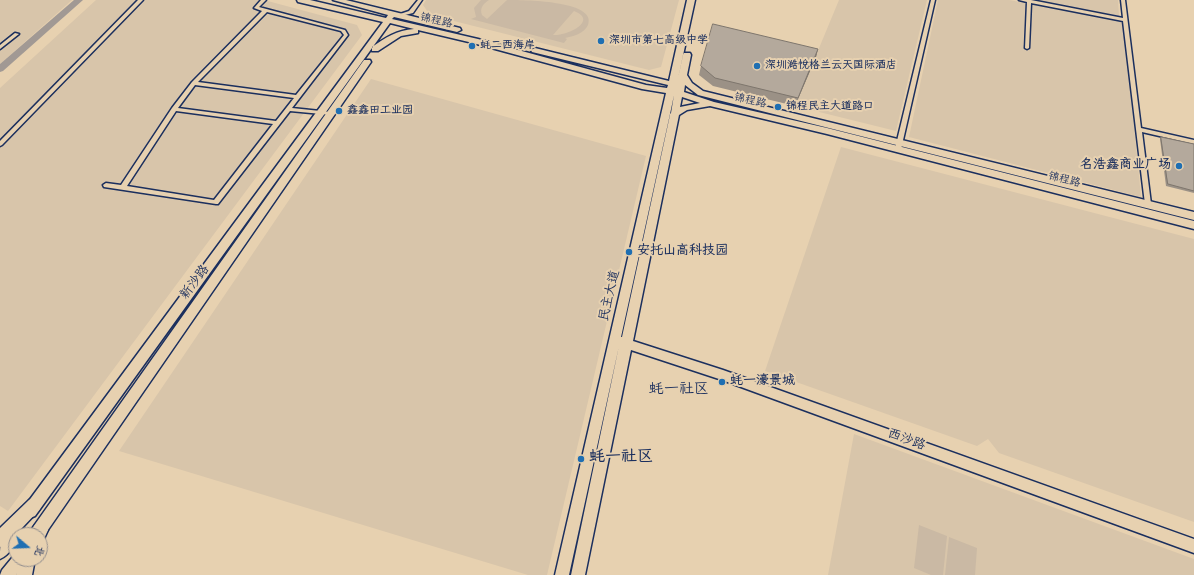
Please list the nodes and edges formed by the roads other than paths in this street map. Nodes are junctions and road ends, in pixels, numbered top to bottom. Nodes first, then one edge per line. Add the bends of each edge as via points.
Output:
1 (141, 0) edge
2 (264, 0) edge
3 (301, 0) edge
4 (337, 0) edge
5 (420, 0) edge
6 (691, 0) edge
7 (698, 0) edge
8 (933, 0) edge
9 (1020, 0) edge
10 (1123, 0) edge
11 (1029, 1) edge
12 (266, 10) junction
13 (370, 18) junction
14 (393, 18) junction
15 (1126, 20) junction
16 (425, 31) junction
17 (17, 34) dead end
18 (377, 35) junction
19 (1, 45) edge
20 (1027, 48) dead end
21 (375, 49) junction
22 (652, 79) junction
23 (194, 83) junction
24 (677, 84) junction
25 (645, 87) junction
26 (298, 97) junction
27 (712, 104) junction
28 (174, 109) junction
29 (288, 109) junction
30 (671, 109) junction
31 (325, 113) junction
32 (278, 123) junction
33 (1139, 129) junction
34 (1194, 142) edge
35 (0, 144) edge
36 (899, 145) junction
37 (106, 185) dead end
38 (123, 187) junction
39 (1148, 204) junction
40 (1194, 216) edge
41 (1194, 225) edge
42 (622, 341) junction
43 (34, 505) junction
44 (42, 527) edge
45 (0, 539) edge
46 (1194, 546) edge
47 (0, 552) edge
48 (562, 575) edge
49 (578, 575) edge

1 - 35 street
2 - 12 street via 256,8
3 - 13 main road, 锦程路
4 - 14 main road, 锦程路
5 - 14 street via 411,12
6 - 24 main road, 民主大道
7 - 24 main road, 民主大道
8 - 36 street
9 - 11 street
10 - 15 street
11 - 15 street
11 - 20 street
12 - 23 street
12 - 26 street via 343,30 346,35
13 - 14 main road, 锦程路
13 - 18 main road via 377,21
14 - 16 main road, 锦程路
14 - 18 main road, 新沙路
14 - 21 main road, 新沙路
14 - 22 main road, 锦程路
15 - 33 street
16 - 21 main road via 403,32 392,36
16 - 25 main road, 锦程路 via 475,41
17 - 19 street
18 - 31 main road, 新沙路
21 - 31 main road, 新沙路
22 - 24 main road, 锦程路
22 - 24 main road via 670,75
23 - 26 street
23 - 28 street
24 - 25 main road, 锦程路
24 - 27 main road, 锦程路
24 - 30 main road, 民主大道
24 - 36 main road, 锦程路 via 701,93
25 - 30 main road via 660,94
26 - 29 street
27 - 30 main road
27 - 36 main road, 锦程路
28 - 32 street
28 - 38 street
29 - 31 street
29 - 32 street
30 - 42 main road, 民主大道
31 - 43 main road, 新沙路
31 - 44 main road, 新沙路
32 - 38 street via 216,202
33 - 34 street
33 - 39 street
36 - 39 main road, 锦程路
36 - 41 main road, 锦程路
37 - 38 street
39 - 40 main road, 锦程路
42 - 46 main road, 西沙路 via 724,375
42 - 48 main road, 民主大道
42 - 49 main road, 民主大道
43 - 45 main road
43 - 47 main road, 新沙路

